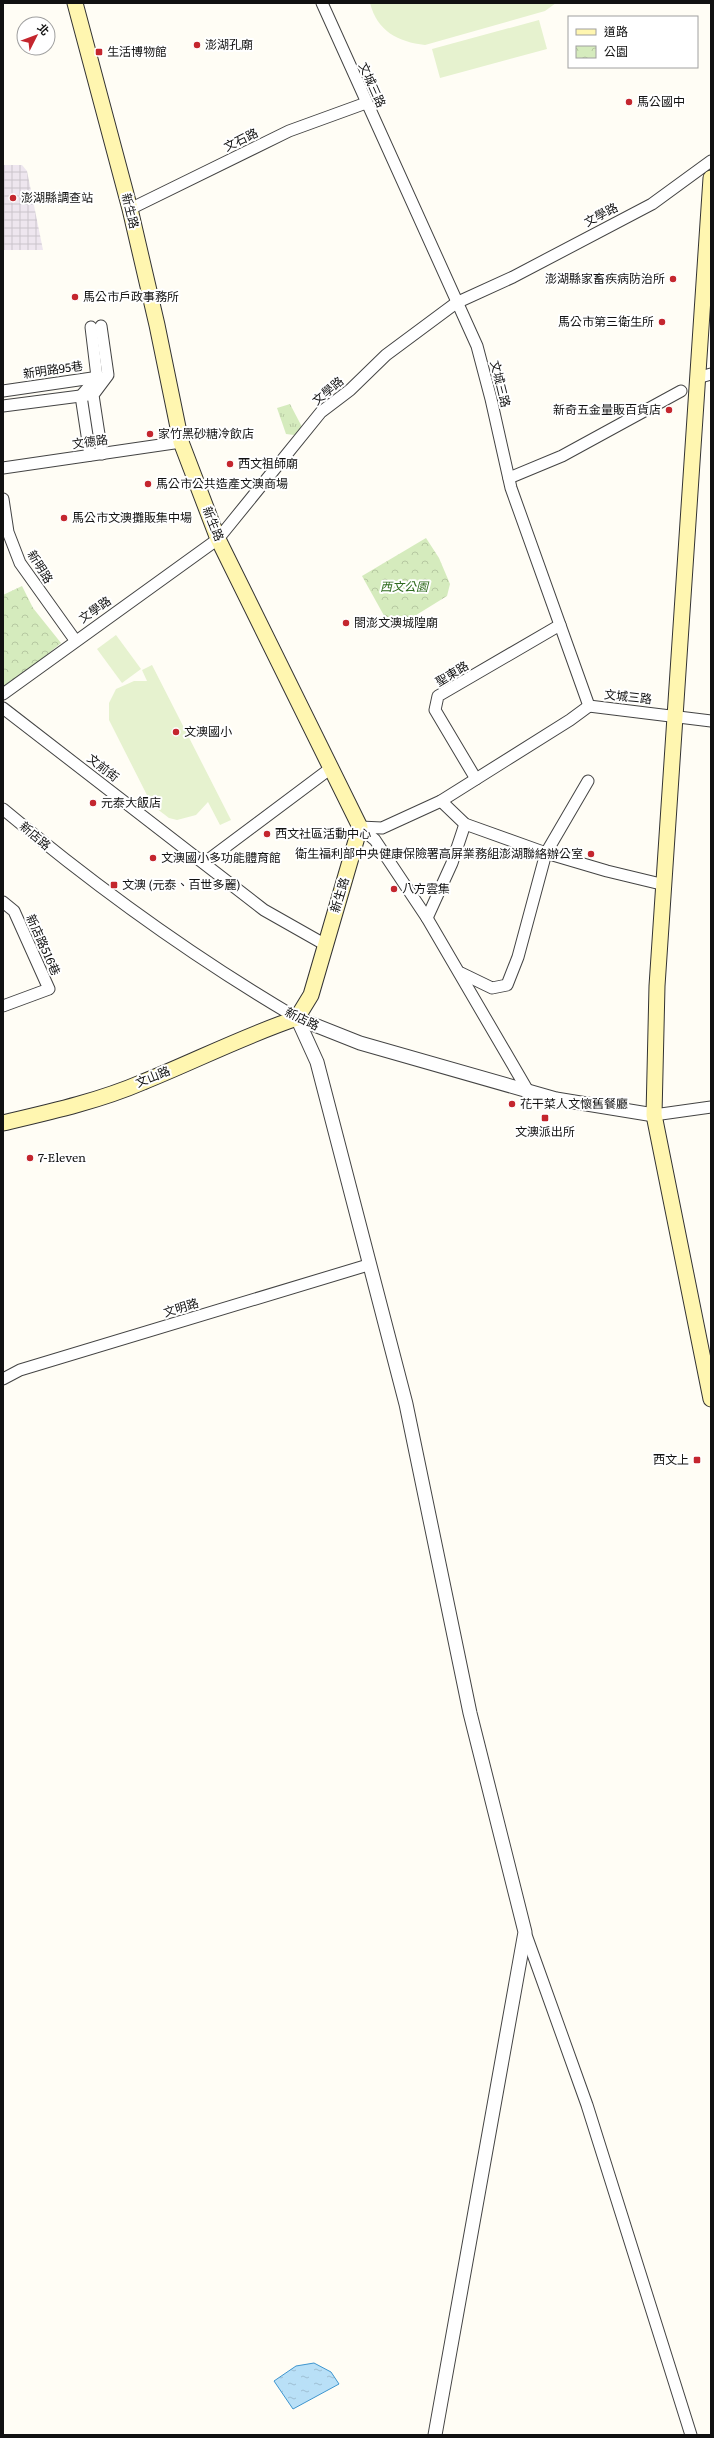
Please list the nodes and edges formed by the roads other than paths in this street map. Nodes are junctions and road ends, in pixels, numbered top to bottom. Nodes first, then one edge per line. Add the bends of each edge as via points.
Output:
1 (75, 3) edge
2 (322, 3) edge
3 (366, 103) junction
4 (711, 161) edge
5 (711, 178) edge
6 (130, 209) junction
7 (456, 303) junction
8 (96, 327) dead end
9 (102, 376) junction
10 (704, 376) edge
11 (3, 391) edge
12 (681, 391) dead end
13 (93, 395) junction
14 (81, 396) junction
15 (3, 406) edge
16 (181, 442) junction
17 (102, 454) junction
18 (90, 456) junction
19 (3, 468) edge
20 (509, 478) junction
21 (3, 499) edge
22 (218, 539) junction
23 (560, 625) junction
24 (75, 640) junction
25 (3, 694) edge
26 (589, 706) junction
27 (3, 708) edge
28 (674, 715) junction
29 (711, 721) edge
30 (331, 768) junction
31 (476, 779) junction
32 (588, 782) dead end
33 (441, 801) junction
34 (3, 809) edge
35 (465, 824) junction
36 (360, 827) junction
37 (546, 853) junction
38 (204, 864) junction
39 (665, 885) junction
40 (3, 902) edge
41 (14, 911) junction
42 (3, 915) edge
43 (427, 918) junction
44 (324, 944) junction
45 (461, 973) junction
46 (3, 1006) edge
47 (297, 1018) junction
48 (528, 1091) junction
49 (711, 1107) edge
50 (711, 1114) edge
51 (654, 1115) junction
52 (3, 1123) edge
53 (368, 1265) junction
54 (3, 1379) edge
55 (711, 1399) edge
56 (525, 1932) junction
57 (435, 2435) edge
58 (692, 2435) edge

1 - 6 main road, 新生路
2 - 3 street, 文城三路
3 - 6 street, 文石路 via 289,131
3 - 7 street, 文城三路
4 - 7 street, 文學路 via 652,204 513,277
5 - 10 main road
6 - 16 main road, 新生路
7 - 20 street, 文城三路 via 477,346
7 - 22 street, 文學路 via 386,355 350,390 321,412
8 - 9 street
9 - 11 street, 新明路95巷
9 - 13 street
9 - 14 street
10 - 28 main road
12 - 20 street via 562,456
13 - 14 street
13 - 17 street
14 - 15 street
14 - 18 street
16 - 17 street, 文德路
16 - 22 main road, 新生路
17 - 18 street, 文德路
18 - 19 street, 文德路
20 - 23 street, 文城三路
21 - 24 street, 新明路 via 8,532 20,563
22 - 24 street, 文學路
22 - 30 main road, 新生路
23 - 26 street, 文城三路
23 - 31 street, 聖東路 via 438,696 435,710
24 - 25 street, 文學路
26 - 28 street, 文城三路
26 - 31 street
27 - 38 street, 文前街
28 - 29 street, 文城三路
28 - 39 main road
30 - 36 main road, 新生路
30 - 38 street
31 - 33 street
32 - 37 street
33 - 35 street
33 - 36 street via 382,828
34 - 47 street, 新店路 via 109,894 223,973
35 - 37 street
35 - 43 street via 452,863
36 - 43 street via 375,840
36 - 44 main road, 新生路
37 - 39 street
37 - 45 street via 518,957 507,985 492,988
38 - 44 street, 文前街 via 264,910
39 - 51 main road via 657,986
40 - 41 street
41 - 42 street
41 - 46 street, 新店路516巷 via 49,989
43 - 45 street
44 - 47 main road, 新生路 via 311,995
45 - 48 street
47 - 48 street, 新店路 via 360,1043
47 - 52 main road, 文山路 via 262,1030 142,1083 47,1113
47 - 53 street via 317,1062
48 - 51 street, 新店路 via 556,1099
49 - 51 street
50 - 51 street
51 - 55 main road
53 - 54 street, 文明路 via 20,1370
53 - 56 street via 406,1404 470,1713
56 - 57 street
56 - 58 street via 588,2105

